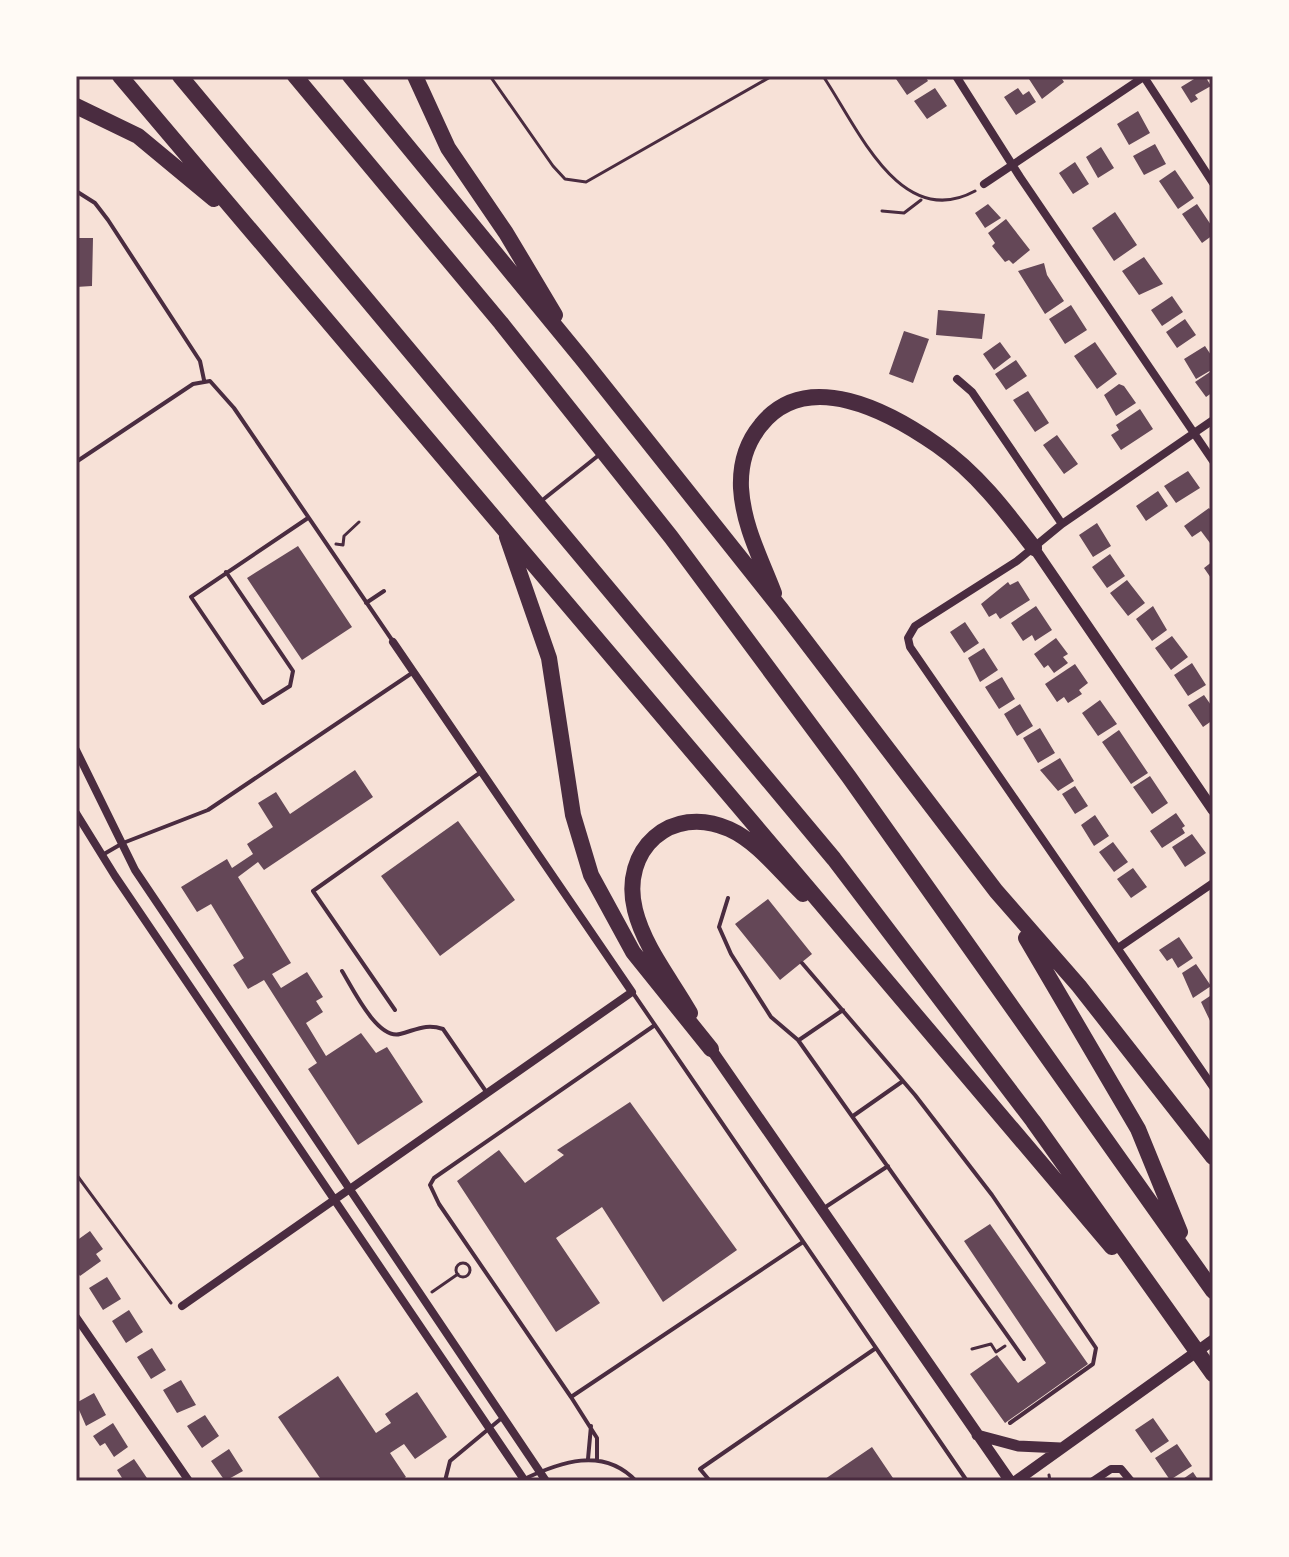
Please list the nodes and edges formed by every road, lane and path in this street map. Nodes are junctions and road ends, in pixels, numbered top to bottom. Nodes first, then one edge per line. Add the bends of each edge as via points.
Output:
1 (120, 76) edge
2 (180, 76) edge
3 (295, 76) edge
4 (350, 76) edge
5 (415, 76) edge
6 (490, 76) edge
7 (772, 76) edge
8 (823, 76) edge
9 (956, 76) edge
10 (1144, 76) edge
11 (76, 106) edge
12 (1012, 165) junction
13 (1213, 183) edge
14 (983, 186) joint
15 (76, 191) edge
16 (922, 199) junction
17 (882, 211) dead end
18 (255, 234) junction
19 (583, 360) junction
20 (957, 379) dead end
21 (204, 380) junction
22 (1213, 420) edge
23 (1194, 433) junction
24 (604, 451) junction
25 (1213, 461) edge
26 (76, 462) edge
27 (538, 504) junction
28 (308, 518) junction
29 (359, 522) dead end
30 (1062, 524) junction
31 (504, 527) junction
32 (336, 544) dead end
33 (1034, 548) junction
34 (226, 572) junction
35 (384, 591) dead end
36 (366, 603) junction
37 (781, 609) junction
38 (393, 642) joint
39 (412, 673) junction
40 (76, 750) edge
41 (481, 772) junction
42 (1213, 810) edge
43 (76, 813) edge
44 (123, 843) junction
45 (102, 855) junction
46 (1213, 883) edge
47 (996, 891) junction
48 (728, 898) dead end
49 (1118, 948) junction
50 (863, 952) junction
51 (802, 963) dead end
52 (342, 971) dead end
53 (632, 992) junction
54 (395, 1010) dead end
55 (843, 1010) junction
56 (655, 1025) junction
57 (798, 1040) junction
58 (711, 1049) junction
59 (903, 1081) junction
60 (1213, 1087) edge
61 (487, 1093) junction
62 (852, 1116) junction
63 (1213, 1157) edge
64 (888, 1166) junction
65 (76, 1174) edge
66 (351, 1190) junction
67 (335, 1201) junction
68 (822, 1209) junction
69 (803, 1242) junction
70 (1191, 1259) junction
71 (458, 1274) dead end
72 (1213, 1291) edge
73 (429, 1294) dead end
74 (182, 1306) joint
75 (76, 1317) edge
76 (1180, 1326) junction
77 (1213, 1340) edge
78 (1012, 1341) junction
79 (876, 1348) junction
80 (972, 1349) dead end
81 (1024, 1359) dead end
82 (1213, 1374) edge
83 (571, 1397) junction
84 (505, 1416) junction
85 (1010, 1423) dead end
86 (591, 1425) junction
87 (488, 1427) junction
88 (977, 1435) junction
89 (1061, 1448) junction
90 (588, 1459) junction
91 (597, 1459) junction
92 (540, 1472) junction
93 (1049, 1475) dead end
94 (523, 1480) edge
95 (189, 1481) edge
96 (445, 1481) edge
97 (546, 1481) edge
98 (636, 1481) edge
99 (710, 1481) edge
100 (967, 1481) edge
101 (1013, 1481) edge
102 (1050, 1481) edge
103 (1093, 1481) edge
104 (1131, 1481) edge

1 - 18 highway
2 - 27 highway
3 - 24 highway
4 - 19 highway
5 - 19 highway via 448,148
6 - 7 path via 553,166 565,179 586,182
8 - 16 path via 886,171
9 - 12 street
10 - 12 street
10 - 13 street
11 - 18 highway via 123,126 153,147
12 - 14 street
12 - 23 street
14 - 16 path via 948,202
15 - 21 lane via 103,213 200,361
16 - 17 path via 904,213
18 - 31 highway
19 - 37 highway
20 - 30 street via 972,392
21 - 26 lane
21 - 28 lane via 220,389
22 - 23 street
23 - 25 street
23 - 30 street
24 - 27 lane
24 - 70 highway via 813,729
27 - 76 highway via 850,878
28 - 34 lane
28 - 36 lane
29 - 32 path via 344,536 343,545
30 - 33 street
31 - 50 highway
31 - 58 highway via 549,658 573,815 591,875 641,964
33 - 37 highway via 975,477 938,445 855,403 804,398 765,420 749,444 742,472 747,522
33 - 42 street
33 - 49 street via 909,633 910,647
34 - 34 lane via 191,597 263,703 290,686 293,671
35 - 36 lane
36 - 38 lane
37 - 47 highway
38 - 39 street
39 - 41 street
39 - 44 lane via 208,810
40 - 44 street
41 - 53 street
41 - 54 lane via 313,891
43 - 45 street
44 - 45 lane
44 - 66 street via 135,870
45 - 67 street
46 - 49 street
47 - 63 highway via 1079,986
47 - 70 highway via 1138,1129
48 - 57 lane via 719,927 731,954 771,1017
49 - 60 street
50 - 58 highway via 737,834 699,821 659,832 643,848 634,868 635,911
50 - 76 highway
51 - 55 lane
52 - 61 lane via 373,1019 389,1033 427,1026 443,1029
53 - 56 lane
53 - 61 street
55 - 57 lane
55 - 59 lane
56 - 69 lane
56 - 83 lane via 430,1185
57 - 62 lane
58 - 68 street
59 - 62 lane
59 - 85 lane via 992,1195 1096,1348 1093,1364
61 - 66 street
62 - 64 lane
64 - 68 lane
64 - 78 lane
65 - 74 path via 162,1294
66 - 67 street
66 - 84 street
67 - 74 street
67 - 87 street
68 - 88 street
69 - 79 lane
69 - 83 lane
70 - 72 highway
71 - 73 path
75 - 95 street
76 - 82 highway
77 - 89 street
78 - 80 path via 996,1352 991,1344
78 - 81 lane
79 - 99 lane via 700,1469
79 - 100 lane
83 - 86 lane
84 - 87 lane
84 - 92 street
86 - 90 lane
86 - 91 lane
87 - 94 street
87 - 96 lane via 482,1438 450,1461
88 - 89 street via 1018,1446
88 - 101 street
89 - 101 street
90 - 91 lane
90 - 92 lane
91 - 98 lane
92 - 94 lane
92 - 97 street
93 - 102 path
103 - 104 street via 1118,1469

